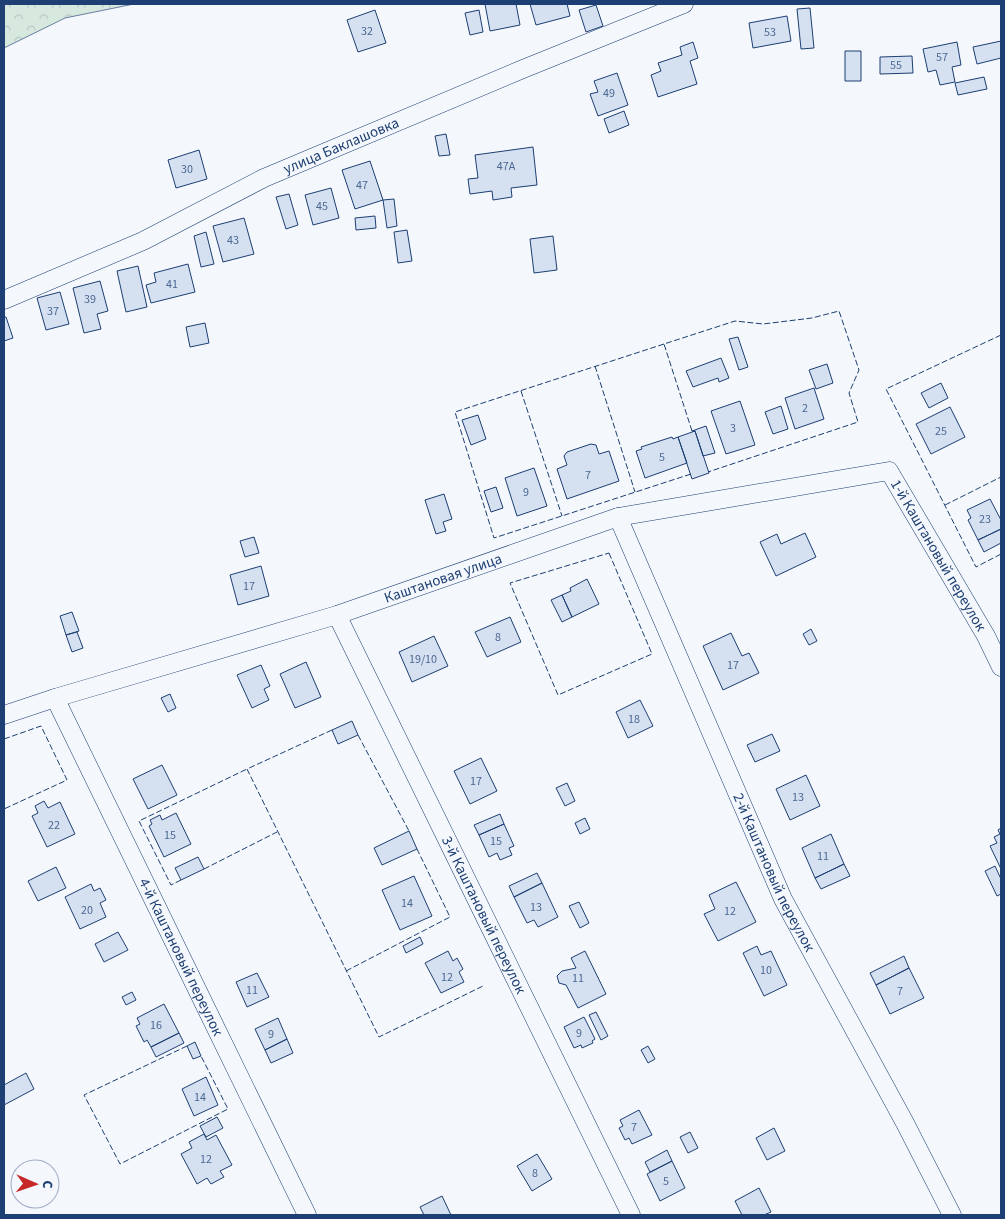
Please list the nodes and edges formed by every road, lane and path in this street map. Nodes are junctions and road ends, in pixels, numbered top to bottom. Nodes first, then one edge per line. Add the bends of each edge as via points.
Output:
1 (684, 4) edge
2 (4, 300) edge
3 (888, 471) joint
4 (618, 518) junction
5 (337, 615) junction
6 (1001, 667) edge
7 (55, 698) junction
8 (4, 715) edge
9 (307, 1215) edge
10 (631, 1215) edge
11 (952, 1215) edge

1 - 2 street, улица Баклашовка via 264,178 143,241
3 - 4 street, Каштановая улица
3 - 6 street, 1-й Каштановый переулок
4 - 5 street, Каштановая улица
4 - 11 street, 2-й Каштановый переулок via 783,899
5 - 7 street, Каштановая улица
5 - 10 street, 3-й Каштановый переулок
7 - 8 street, Каштановая улица
7 - 9 street, 4-й Каштановый переулок

